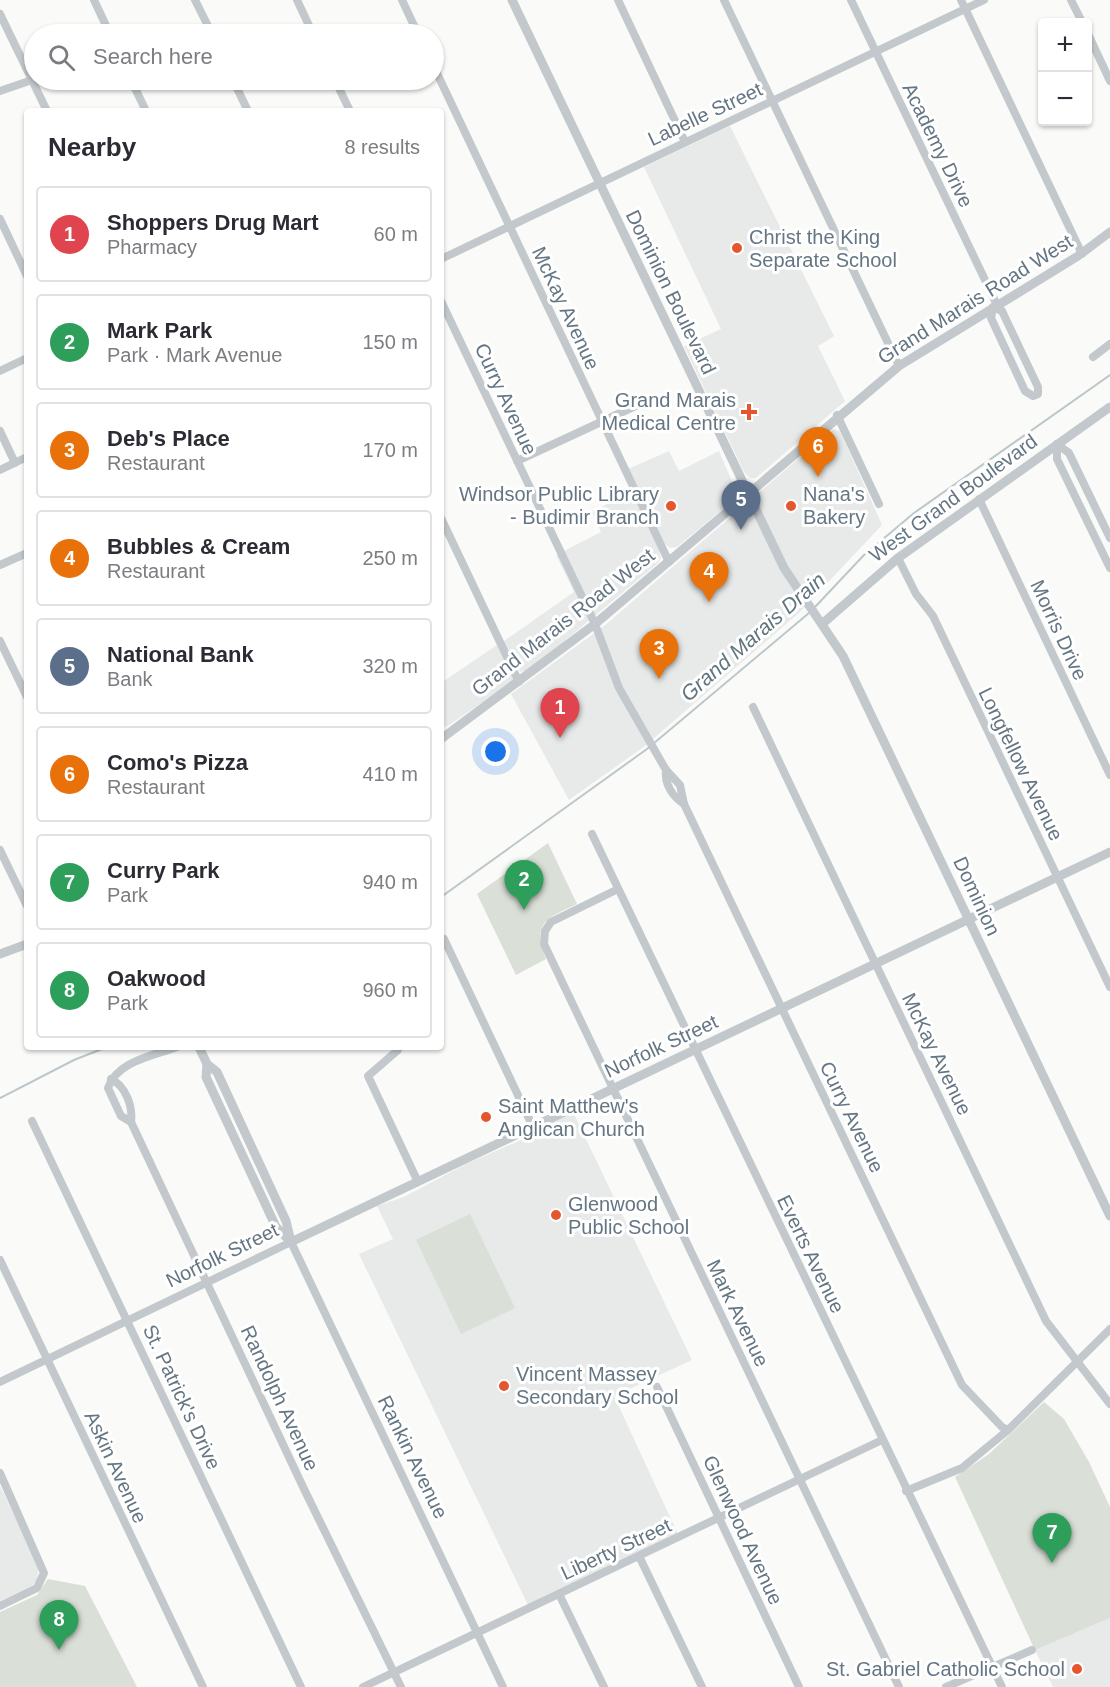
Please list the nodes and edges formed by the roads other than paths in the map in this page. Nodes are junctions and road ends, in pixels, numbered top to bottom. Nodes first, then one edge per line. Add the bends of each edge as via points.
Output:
1 (94, 0) edge
2 (195, 0) edge
3 (297, 0) edge
4 (402, 0) edge
5 (512, 0) edge
6 (618, 0) edge
7 (724, 0) edge
8 (851, 0) edge
9 (961, 0) edge
10 (984, 0) edge
11 (1071, 0) edge
12 (965, 9) junction
13 (0, 14) edge
14 (1080, 18) edge
15 (105, 24) edge
16 (207, 24) edge
17 (308, 24) edge
18 (413, 24) edge
19 (1092, 43) edge
20 (875, 52) junction
21 (24, 64) edge
22 (1110, 81) edge
23 (24, 84) edge
24 (444, 88) edge
25 (36, 90) edge
26 (136, 90) edge
27 (238, 90) edge
28 (339, 90) edge
29 (0, 91) edge
30 (772, 100) junction
31 (46, 108) edge
32 (145, 108) edge
33 (247, 108) edge
34 (348, 108) edge
35 (685, 142) junction
36 (599, 183) junction
37 (0, 219) edge
38 (509, 226) junction
39 (1110, 232) edge
40 (1082, 254) junction
41 (444, 257) edge
42 (24, 270) edge
43 (995, 306) junction
44 (444, 307) edge
45 (1110, 344) edge
46 (1093, 357) dead end
47 (24, 359) edge
48 (898, 366) junction
49 (0, 371) edge
50 (644, 402) dead end
51 (1110, 407) edge
52 (837, 416) junction
53 (602, 422) junction
54 (0, 431) edge
55 (1057, 444) junction
56 (24, 458) edge
57 (517, 461) junction
58 (15, 462) junction
59 (0, 470) edge
60 (748, 494) junction
61 (979, 499) junction
62 (879, 504) dead end
63 (444, 524) edge
64 (1110, 538) edge
65 (24, 554) edge
66 (898, 558) junction
67 (669, 562) junction
68 (0, 565) edge
69 (1110, 568) edge
70 (802, 598) joint
71 (594, 624) junction
72 (822, 624) junction
73 (0, 641) edge
74 (519, 681) junction
75 (24, 691) edge
76 (753, 707) dead end
77 (444, 736) edge
78 (1110, 775) edge
79 (592, 834) dead end
80 (0, 850) edge
81 (1110, 852) edge
82 (1058, 877) junction
83 (618, 889) junction
84 (24, 900) edge
85 (969, 919) junction
86 (444, 939) dead end
87 (24, 945) edge
88 (0, 954) edge
89 (876, 964) junction
90 (1110, 987) edge
91 (782, 1008) junction
92 (695, 1049) junction
93 (169, 1050) edge
94 (200, 1050) edge
95 (398, 1050) edge
96 (111, 1079) junction
97 (613, 1089) junction
98 (32, 1122) dead end
99 (132, 1122) junction
100 (533, 1127) junction
101 (418, 1182) junction
102 (1110, 1216) edge
103 (291, 1242) junction
104 (0, 1260) edge
105 (207, 1282) junction
106 (127, 1321) junction
107 (1110, 1329) edge
108 (47, 1359) junction
109 (1077, 1361) junction
110 (0, 1382) edge
111 (657, 1387) dead end
112 (1110, 1404) edge
113 (1008, 1430) junction
114 (882, 1440) junction
115 (0, 1473) edge
116 (800, 1479) junction
117 (906, 1491) junction
118 (719, 1518) junction
119 (639, 1556) junction
120 (559, 1594) junction
121 (0, 1606) edge
122 (477, 1633) junction
123 (1032, 1650) dead end
124 (991, 1667) junction
125 (394, 1672) junction
126 (203, 1687) edge
127 (301, 1687) edge
128 (363, 1687) edge
129 (401, 1687) edge
130 (503, 1687) edge
131 (604, 1687) edge
132 (702, 1687) edge
133 (799, 1687) edge
134 (899, 1687) edge
135 (946, 1687) edge
136 (1002, 1687) edge

1 - 15 street
2 - 16 street
3 - 17 street
4 - 18 street
5 - 36 street, Dominion Boulevard
6 - 35 street
7 - 30 street
8 - 20 street, Academy Drive
9 - 12 street
10 - 12 street, Labelle Street
11 - 14 street
12 - 20 street, Labelle Street
12 - 40 street
13 - 21 street
19 - 22 street
20 - 30 street, Labelle Street
20 - 43 street, Academy Drive
23 - 29 street
24 - 38 street, McKay Avenue
25 - 31 street
26 - 32 street
27 - 33 street
28 - 34 street
30 - 35 street, Labelle Street
30 - 48 street
35 - 36 street, Labelle Street
36 - 38 street, Labelle Street
36 - 60 street, Dominion Boulevard
37 - 42 street
38 - 41 street, Labelle Street
38 - 53 street, McKay Avenue
39 - 40 street, Grand Marais Road West
40 - 43 street, Grand Marais Road West
43 - 43 street, Academy Drive via 991,318 1025,391 1033,396 1038,387 1002,311
43 - 48 street, Grand Marais Road West
44 - 57 street, Curry Avenue
45 - 46 street
47 - 49 street
48 - 52 street, Grand Marais Road West
50 - 53 street
51 - 55 street, West Grand Boulevard
52 - 60 street, Grand Marais Road West
52 - 62 street
53 - 57 street
53 - 67 street, McKay Avenue
54 - 58 street
55 - 61 street, West Grand Boulevard
55 - 64 street via 1070,453
55 - 69 street via 1057,459
56 - 58 street
57 - 71 street, Curry Avenue
58 - 59 street
60 - 67 street, Grand Marais Road West
60 - 70 street, Dominion Boulevard
61 - 66 street, West Grand Boulevard
61 - 78 street, Morris Drive
63 - 74 street
65 - 68 street
66 - 72 street, West Grand Boulevard
66 - 82 street, Longfellow Avenue via 916,594 933,616
67 - 71 street, Grand Marais Road West
70 - 72 street, Dominion
71 - 74 street, Grand Marais Road West
71 - 91 street, Curry Avenue via 610,669 666,770 680,785 684,804
72 - 85 street, Dominion via 843,656
73 - 75 street
74 - 77 street, Grand Marais Road West
76 - 89 street, McKay Avenue
79 - 83 street, Everts Avenue
80 - 84 street
81 - 82 street, Norfolk Street
82 - 85 street, Norfolk Street
82 - 90 street, Longfellow Avenue
83 - 92 street, Everts Avenue
83 - 97 street, Mark Avenue via 551,922 544,944
85 - 89 street, Norfolk Street
85 - 102 street, Dominion
86 - 100 street
87 - 88 street
89 - 91 street, Norfolk Street
89 - 109 street, McKay Avenue via 1046,1321
91 - 92 street, Norfolk Street
91 - 113 street, Curry Avenue via 962,1385
92 - 97 street, Norfolk Street
92 - 114 street, Everts Avenue
93 - 96 street via 120,1068
94 - 103 street, Rankin Avenue via 207,1064 217,1072 286,1221
95 - 101 street via 368,1076
96 - 99 street, Randolph Avenue via 120,1083 133,1110
96 - 99 street, Randolph Avenue via 108,1088 121,1116
97 - 100 street, Norfolk Street
97 - 116 street, Mark Avenue
98 - 106 street, St. Patrick's Drive
99 - 105 street, Randolph Avenue
100 - 101 street, Norfolk Street
101 - 103 street, Norfolk Street
103 - 105 street, Norfolk Street
103 - 122 street, Rankin Avenue
104 - 108 street, Askin Avenue
105 - 106 street, Norfolk Street
105 - 125 street, Randolph Avenue
106 - 108 street, Norfolk Street
106 - 127 street, St. Patrick's Drive
107 - 109 street
108 - 110 street, Norfolk Street
108 - 126 street, Askin Avenue
109 - 112 street, McKay Avenue
109 - 113 street
111 - 118 street, Glenwood Avenue
113 - 117 street via 962,1468
114 - 116 street, Liberty Street
114 - 117 street, Everts Avenue
115 - 121 street via 44,1573 42,1581 30,1592
116 - 118 street, Liberty Street
116 - 134 street, Mark Avenue
117 - 124 street, Everts Avenue
118 - 119 street, Liberty Street
118 - 133 street, Glenwood Avenue
119 - 120 street, Liberty Street
119 - 132 street
120 - 122 street, Liberty Street
120 - 131 street
122 - 125 street, Liberty Street
122 - 130 street, Rankin Avenue
123 - 124 street
124 - 135 street
124 - 136 street, Everts Avenue
125 - 128 street, Liberty Street
125 - 129 street, Randolph Avenue

